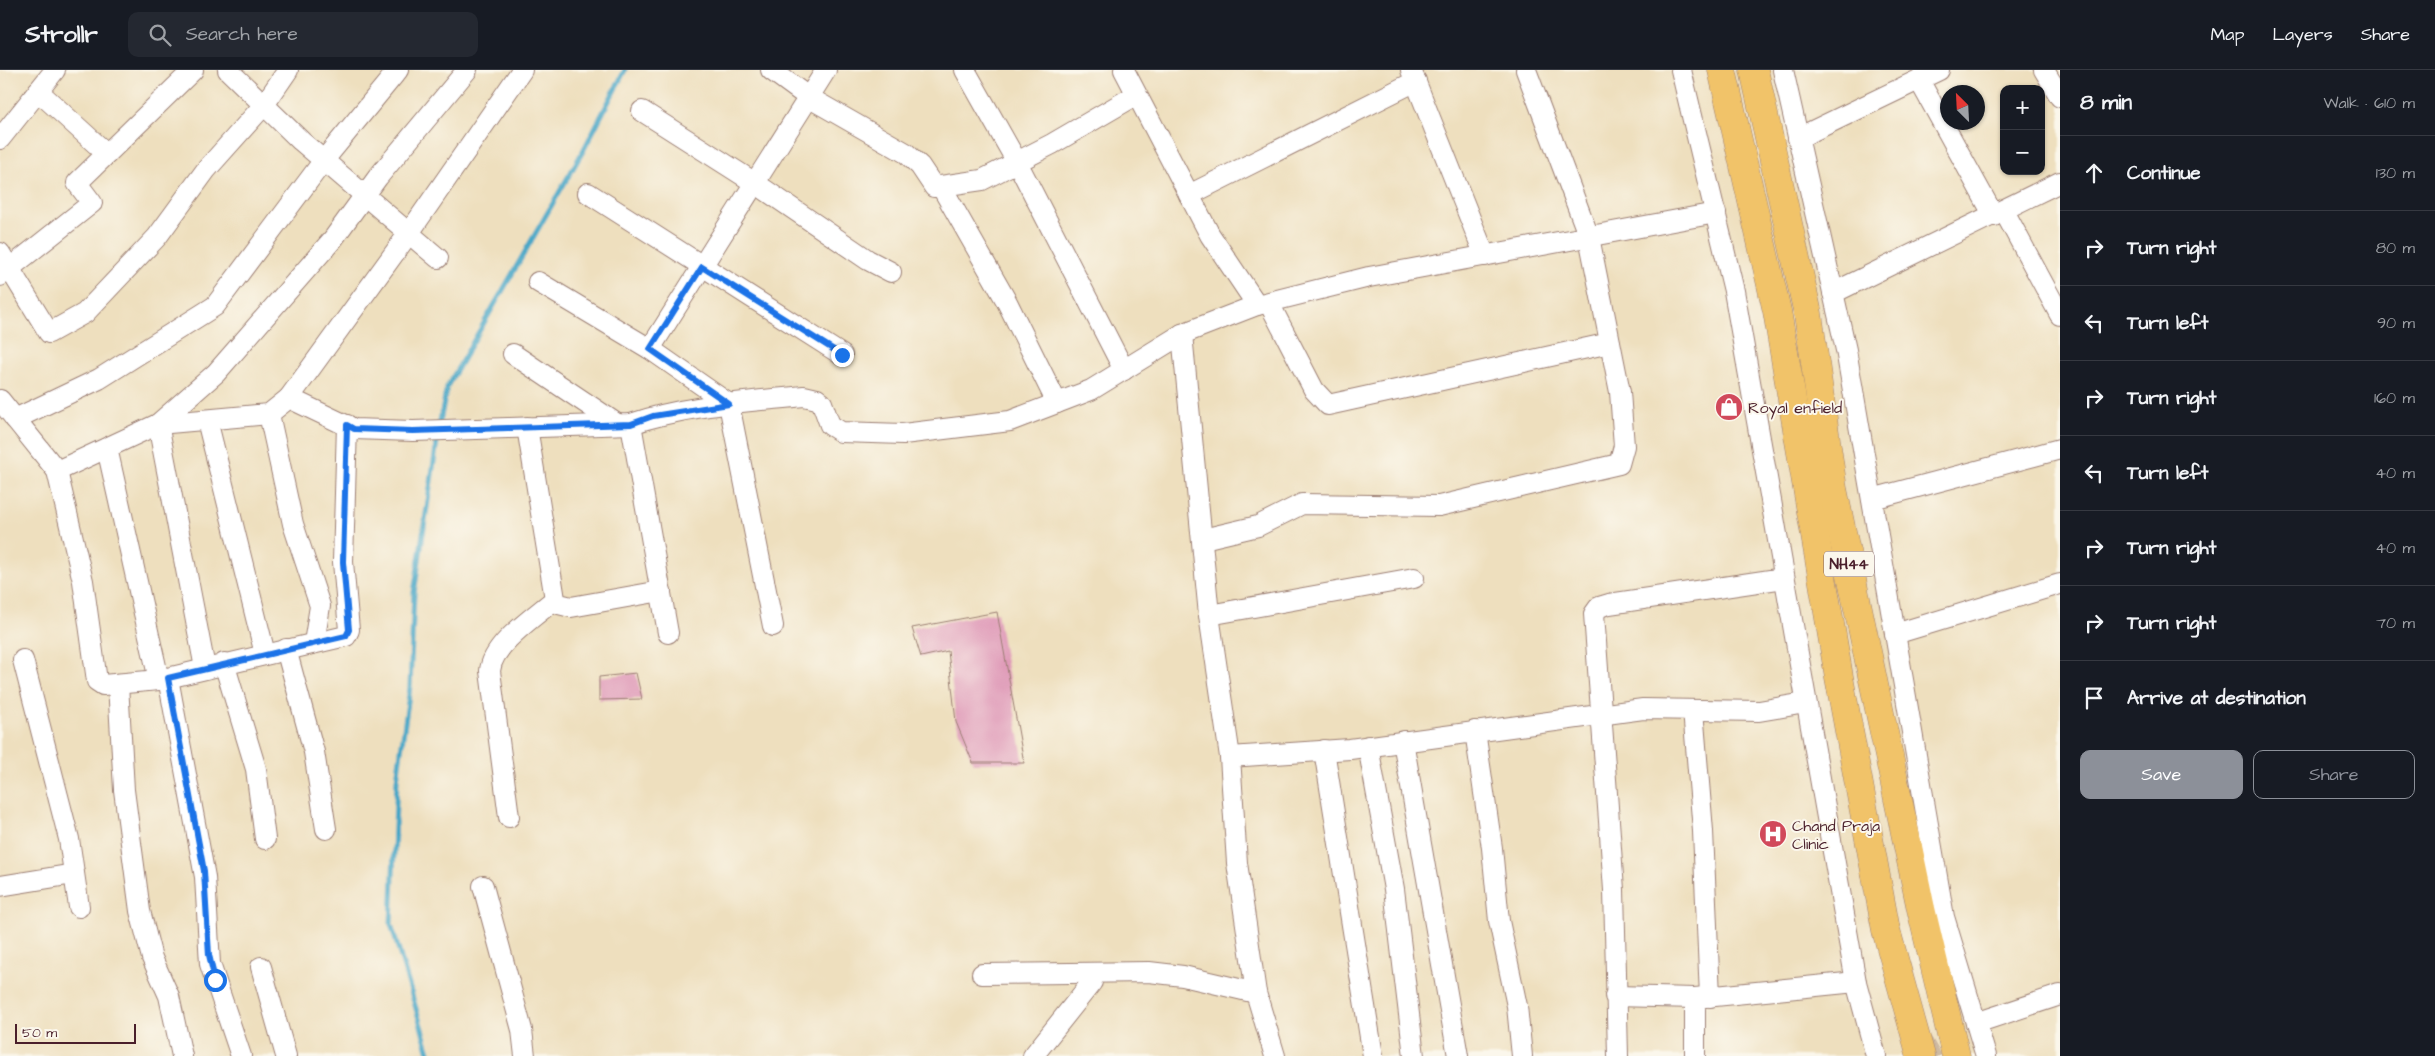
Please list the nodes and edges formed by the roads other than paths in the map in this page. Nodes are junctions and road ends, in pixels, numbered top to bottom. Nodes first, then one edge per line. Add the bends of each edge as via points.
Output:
1 (55, 70) edge
2 (192, 70) edge
3 (228, 70) edge
4 (288, 70) edge
5 (398, 70) edge
6 (467, 70) edge
7 (522, 70) edge
8 (771, 70) edge
9 (826, 70) edge
10 (964, 70) edge
11 (1124, 70) edge
12 (1526, 70) edge
13 (1681, 70) edge
14 (1722, 70) edge
15 (1754, 70) edge
16 (1783, 70) edge
17 (1939, 70) edge
18 (2044, 70) edge
19 (1413, 75) edge
20 (1920, 80) junction
21 (38, 91) junction
22 (1136, 95) junction
23 (808, 97) junction
24 (2060, 97) edge
25 (264, 105) junction
26 (642, 111) dead end
27 (1798, 138) junction
28 (0, 139) edge
29 (107, 154) junction
30 (324, 160) junction
31 (1017, 162) junction
32 (2060, 182) edge
33 (755, 183) junction
34 (941, 186) junction
35 (588, 193) dead end
36 (365, 195) junction
37 (1189, 195) junction
38 (1716, 213) junction
39 (1999, 213) junction
40 (408, 233) junction
41 (1589, 237) junction
42 (1484, 256) junction
43 (438, 258) dead end
44 (3, 266) edge
45 (702, 267) junction
46 (891, 272) dead end
47 (538, 282) dead end
48 (1833, 293) junction
49 (1263, 304) junction
50 (2060, 314) edge
51 (1182, 334) junction
52 (1610, 343) junction
53 (650, 349) junction
54 (513, 354) dead end
55 (842, 355) dead end
56 (1124, 370) junction
57 (289, 398) junction
58 (0, 400) edge
59 (1057, 403) junction
60 (729, 404) junction
61 (268, 414) junction
62 (15, 418) junction
63 (207, 420) junction
64 (158, 424) junction
65 (624, 424) junction
66 (347, 425) junction
67 (527, 427) junction
68 (107, 448) junction
69 (2060, 449) edge
70 (57, 470) junction
71 (1872, 499) junction
72 (1203, 539) junction
73 (1414, 578) dead end
74 (1784, 578) junction
75 (2060, 584) edge
76 (661, 591) junction
77 (555, 598) junction
78 (1209, 615) junction
79 (773, 626) dead end
80 (668, 633) dead end
81 (1895, 634) junction
82 (314, 644) junction
83 (286, 649) junction
84 (265, 654) junction
85 (23, 660) dead end
86 (214, 665) junction
87 (163, 679) junction
88 (118, 684) junction
89 (1805, 703) junction
90 (1693, 710) junction
91 (1602, 714) junction
92 (1475, 731) junction
93 (1403, 741) junction
94 (1368, 746) junction
95 (1324, 750) junction
96 (1230, 757) junction
97 (509, 817) dead end
98 (326, 829) dead end
99 (265, 839) dead end
100 (74, 874) junction
101 (0, 886) edge
102 (482, 886) dead end
103 (79, 907) dead end
104 (261, 967) dead end
105 (982, 974) dead end
106 (1092, 982) dead end
107 (1856, 982) junction
108 (1256, 993) junction
109 (2060, 995) edge
110 (1615, 996) junction
111 (1702, 997) junction
112 (1976, 1023) junction
113 (182, 1056) edge
114 (241, 1056) edge
115 (286, 1056) edge
116 (525, 1056) edge
117 (1033, 1056) edge
118 (1275, 1056) edge
119 (1373, 1056) edge
120 (1414, 1056) edge
121 (1458, 1056) edge
122 (1522, 1056) edge
123 (1618, 1056) edge
124 (1695, 1056) edge
125 (1876, 1056) edge
126 (1921, 1056) edge
127 (1956, 1056) edge
128 (1986, 1056) edge

1 - 21 street
2 - 29 street
3 - 25 street
4 - 25 street
5 - 30 street
6 - 36 street
7 - 40 street
8 - 23 street
9 - 23 street
10 - 31 street
11 - 22 street
12 - 41 street
13 - 38 street
14 - 126 highway, NH44 via 1777,311 1886,930
15 - 127 highway, NH44 via 1808,314 1835,499 1919,899
16 - 27 street
17 - 20 street
18 - 24 street
19 - 37 street
19 - 42 street
20 - 27 street
20 - 39 street
21 - 28 street
21 - 29 street
22 - 31 street
22 - 37 street
23 - 33 street
23 - 34 street via 906,153 920,166 934,187
25 - 30 street
25 - 44 street via 206,170 158,237 85,313 49,332
26 - 33 street
27 - 48 street
29 - 44 street via 77,183 92,202
30 - 36 street
30 - 62 street via 215,306 100,379
31 - 34 street via 982,180
31 - 56 street
32 - 39 street
33 - 45 street
33 - 46 street via 868,260
34 - 59 street via 1007,302
35 - 45 street
36 - 40 street
36 - 64 street via 333,239 216,373
37 - 49 street via 1210,235
38 - 41 street
38 - 74 street via 1734,291
39 - 48 street
39 - 50 street
40 - 43 street
40 - 57 street
41 - 42 street
41 - 52 street
42 - 49 street via 1370,277
45 - 53 street
45 - 55 street
47 - 53 street
48 - 71 street
49 - 51 street
49 - 52 street via 1314,390 1328,405
51 - 56 street
51 - 72 street
52 - 72 street via 1620,392 1624,446 1622,460 1614,467 1439,506 1302,504 1258,526
53 - 60 street
54 - 65 street
56 - 59 street via 1091,390
57 - 61 street
57 - 66 street
58 - 62 street
59 - 60 street via 1010,421 903,434 842,432 830,425 822,403 804,396
60 - 65 street
60 - 79 street
61 - 63 street
61 - 82 street via 293,524 320,606
62 - 70 street
63 - 64 street
63 - 84 street
64 - 68 street
64 - 86 street
65 - 67 street
65 - 76 street
66 - 67 street via 354,429 413,431
66 - 82 street via 343,562 349,630 344,638
67 - 77 street
68 - 70 street
68 - 87 street
69 - 71 street
70 - 88 street via 83,581 95,677 103,686
71 - 81 street
72 - 78 street
73 - 78 street
74 - 89 street
74 - 91 street via 1599,608 1594,618
75 - 81 street
76 - 77 street via 571,607 559,604
76 - 80 street
77 - 97 street via 503,644 490,662
78 - 96 street
81 - 112 street via 1944,917
82 - 83 street
83 - 84 street
83 - 98 street via 314,752
84 - 86 street
85 - 100 street via 55,779
86 - 87 street
86 - 99 street via 256,769
87 - 88 street
87 - 114 street via 205,877 210,964
88 - 113 street via 124,790 140,911 152,958 169,996
89 - 90 street via 1759,711
89 - 107 street
90 - 91 street via 1643,709
90 - 111 street via 1703,831
91 - 92 street
91 - 110 street via 1614,890
92 - 93 street
92 - 122 street
93 - 94 street
93 - 121 street
94 - 95 street
94 - 120 street via 1394,889
95 - 96 street
95 - 119 street
96 - 108 street via 1237,863
100 - 101 street
100 - 103 street
102 - 116 street via 522,1030
104 - 115 street
105 - 108 street via 1149,972 1183,976
106 - 117 street
107 - 111 street
107 - 125 street
108 - 118 street
109 - 112 street
110 - 111 street
110 - 123 street
111 - 124 street
112 - 128 street

